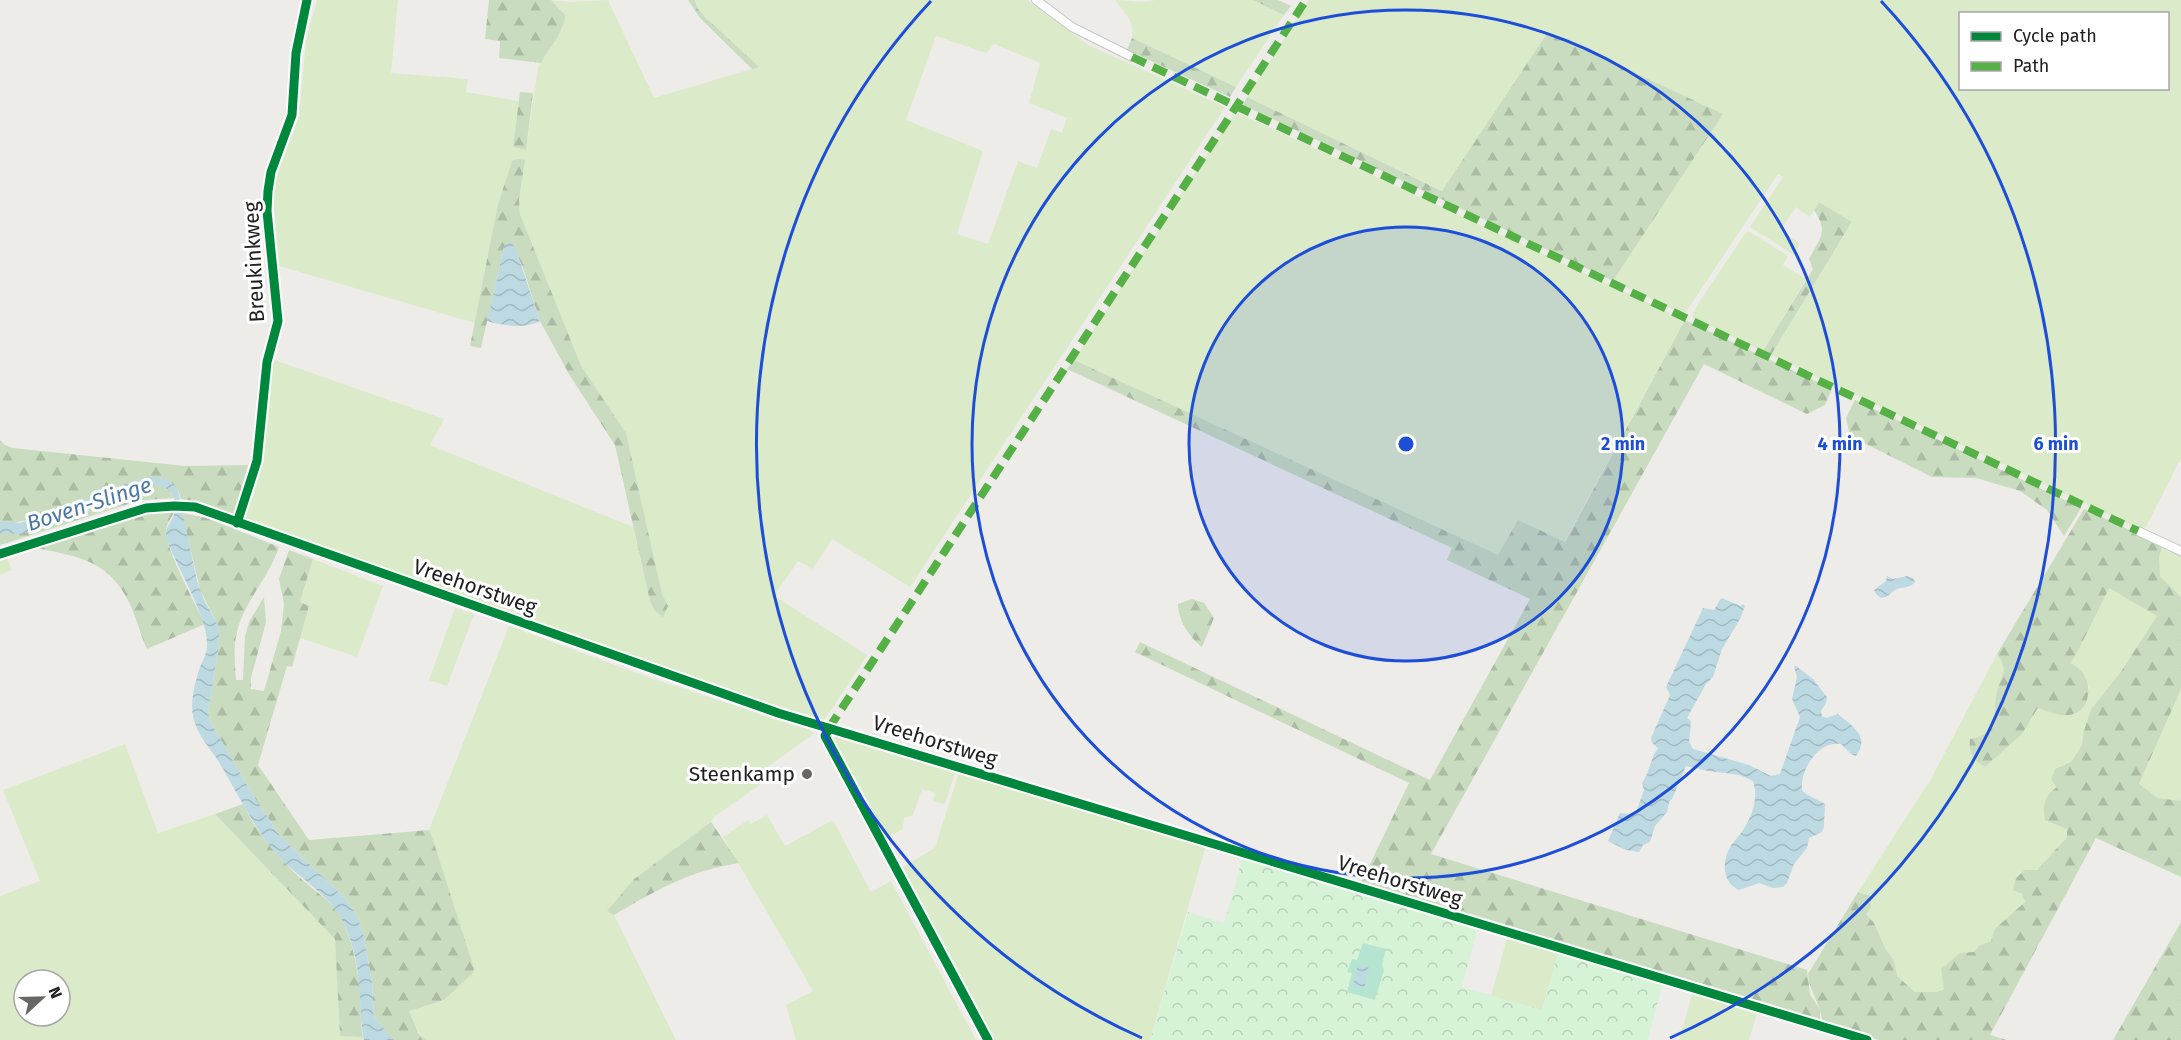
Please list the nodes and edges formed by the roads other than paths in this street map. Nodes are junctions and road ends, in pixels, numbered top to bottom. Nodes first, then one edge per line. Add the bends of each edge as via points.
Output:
1 (307, 0) edge
2 (1036, 0) edge
3 (1132, 57) dead end
4 (237, 523) junction
5 (2138, 531) dead end
6 (2181, 551) edge
7 (0, 554) edge
8 (829, 728) junction
9 (890, 856) dead end
10 (1867, 1040) edge

1 - 4 street, Breukinkweg via 296,53 292,115 271,171 268,191 278,321 267,362 257,461
2 - 3 street via 1072,27
4 - 7 street, Vreehorstweg via 208,511 178,506 146,508
4 - 8 street, Vreehorstweg
5 - 6 street
8 - 9 street via 825,736
8 - 10 street, Vreehorstweg

